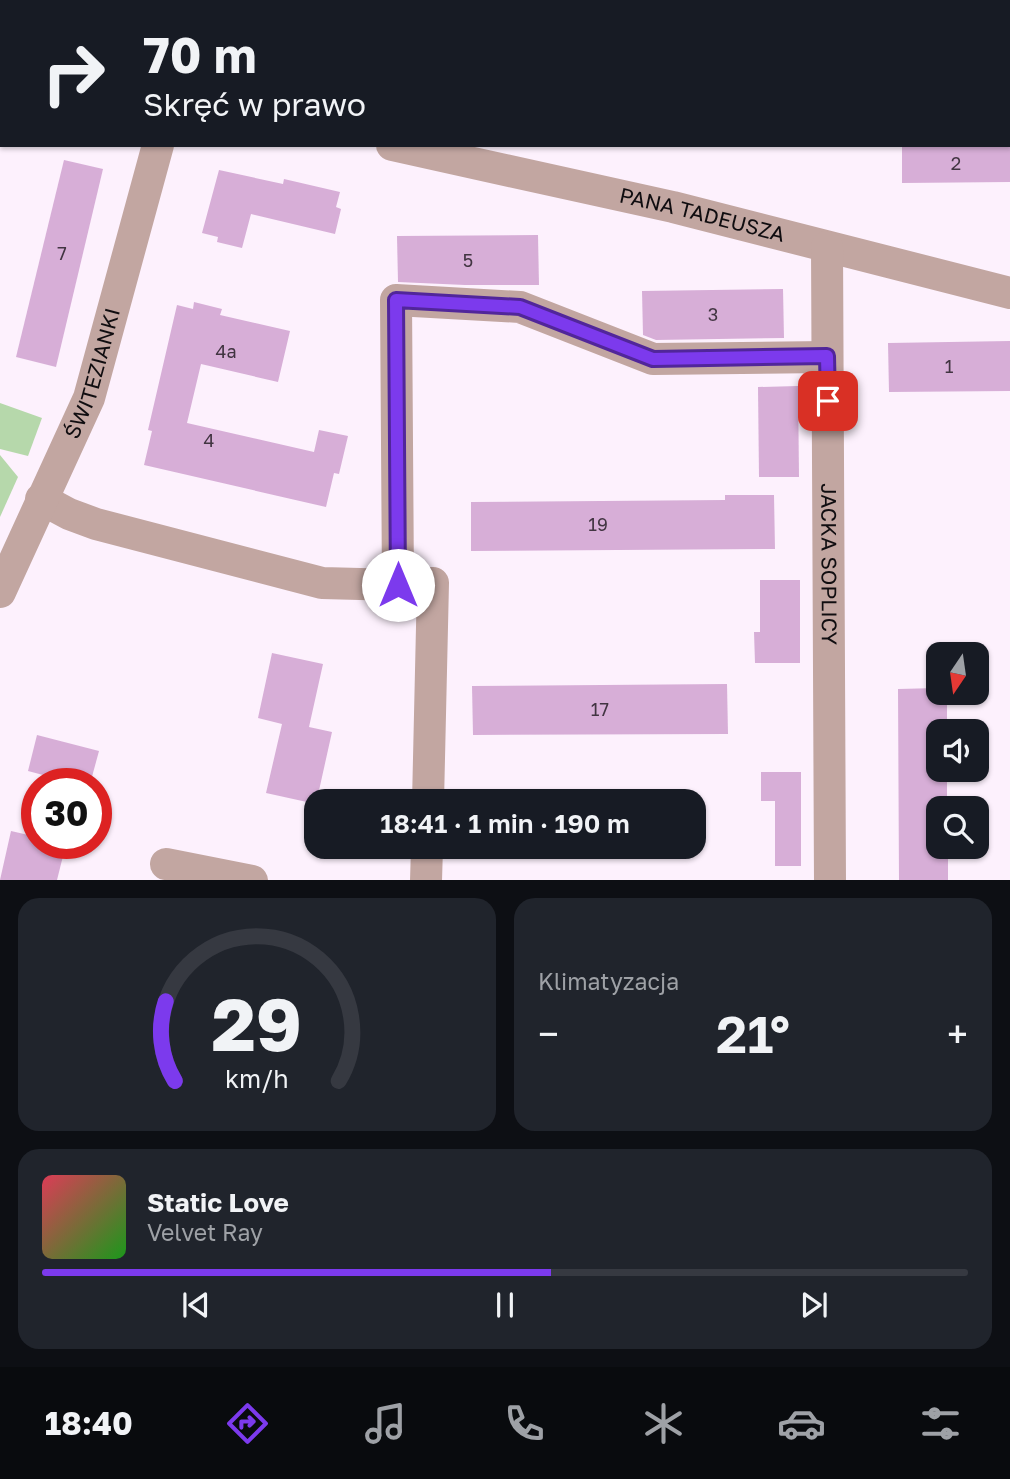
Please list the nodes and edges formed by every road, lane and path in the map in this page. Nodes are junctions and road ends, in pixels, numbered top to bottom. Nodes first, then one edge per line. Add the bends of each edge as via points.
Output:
1 (157, 147) edge
2 (401, 147) edge
3 (827, 247) junction
4 (1010, 293) edge
5 (827, 356) junction
6 (41, 499) junction
7 (398, 585) junction
8 (0, 592) edge
9 (428, 789) edge
10 (427, 859) edge
11 (166, 864) dead end
12 (252, 880) edge
13 (426, 880) edge
14 (830, 880) edge

1 - 6 street, ŚWITEZIANKI via 89,398
2 - 3 street, PANA TADEUSZA
3 - 4 street, PANA TADEUSZA
3 - 5 street, JACKA SOPLICY
5 - 7 street via 653,359 520,307 396,300
5 - 14 street, JACKA SOPLICY
6 - 7 street via 96,524 322,583
6 - 8 street, ŚWITEZIANKI
7 - 9 street via 433,583
10 - 13 street
11 - 12 street

